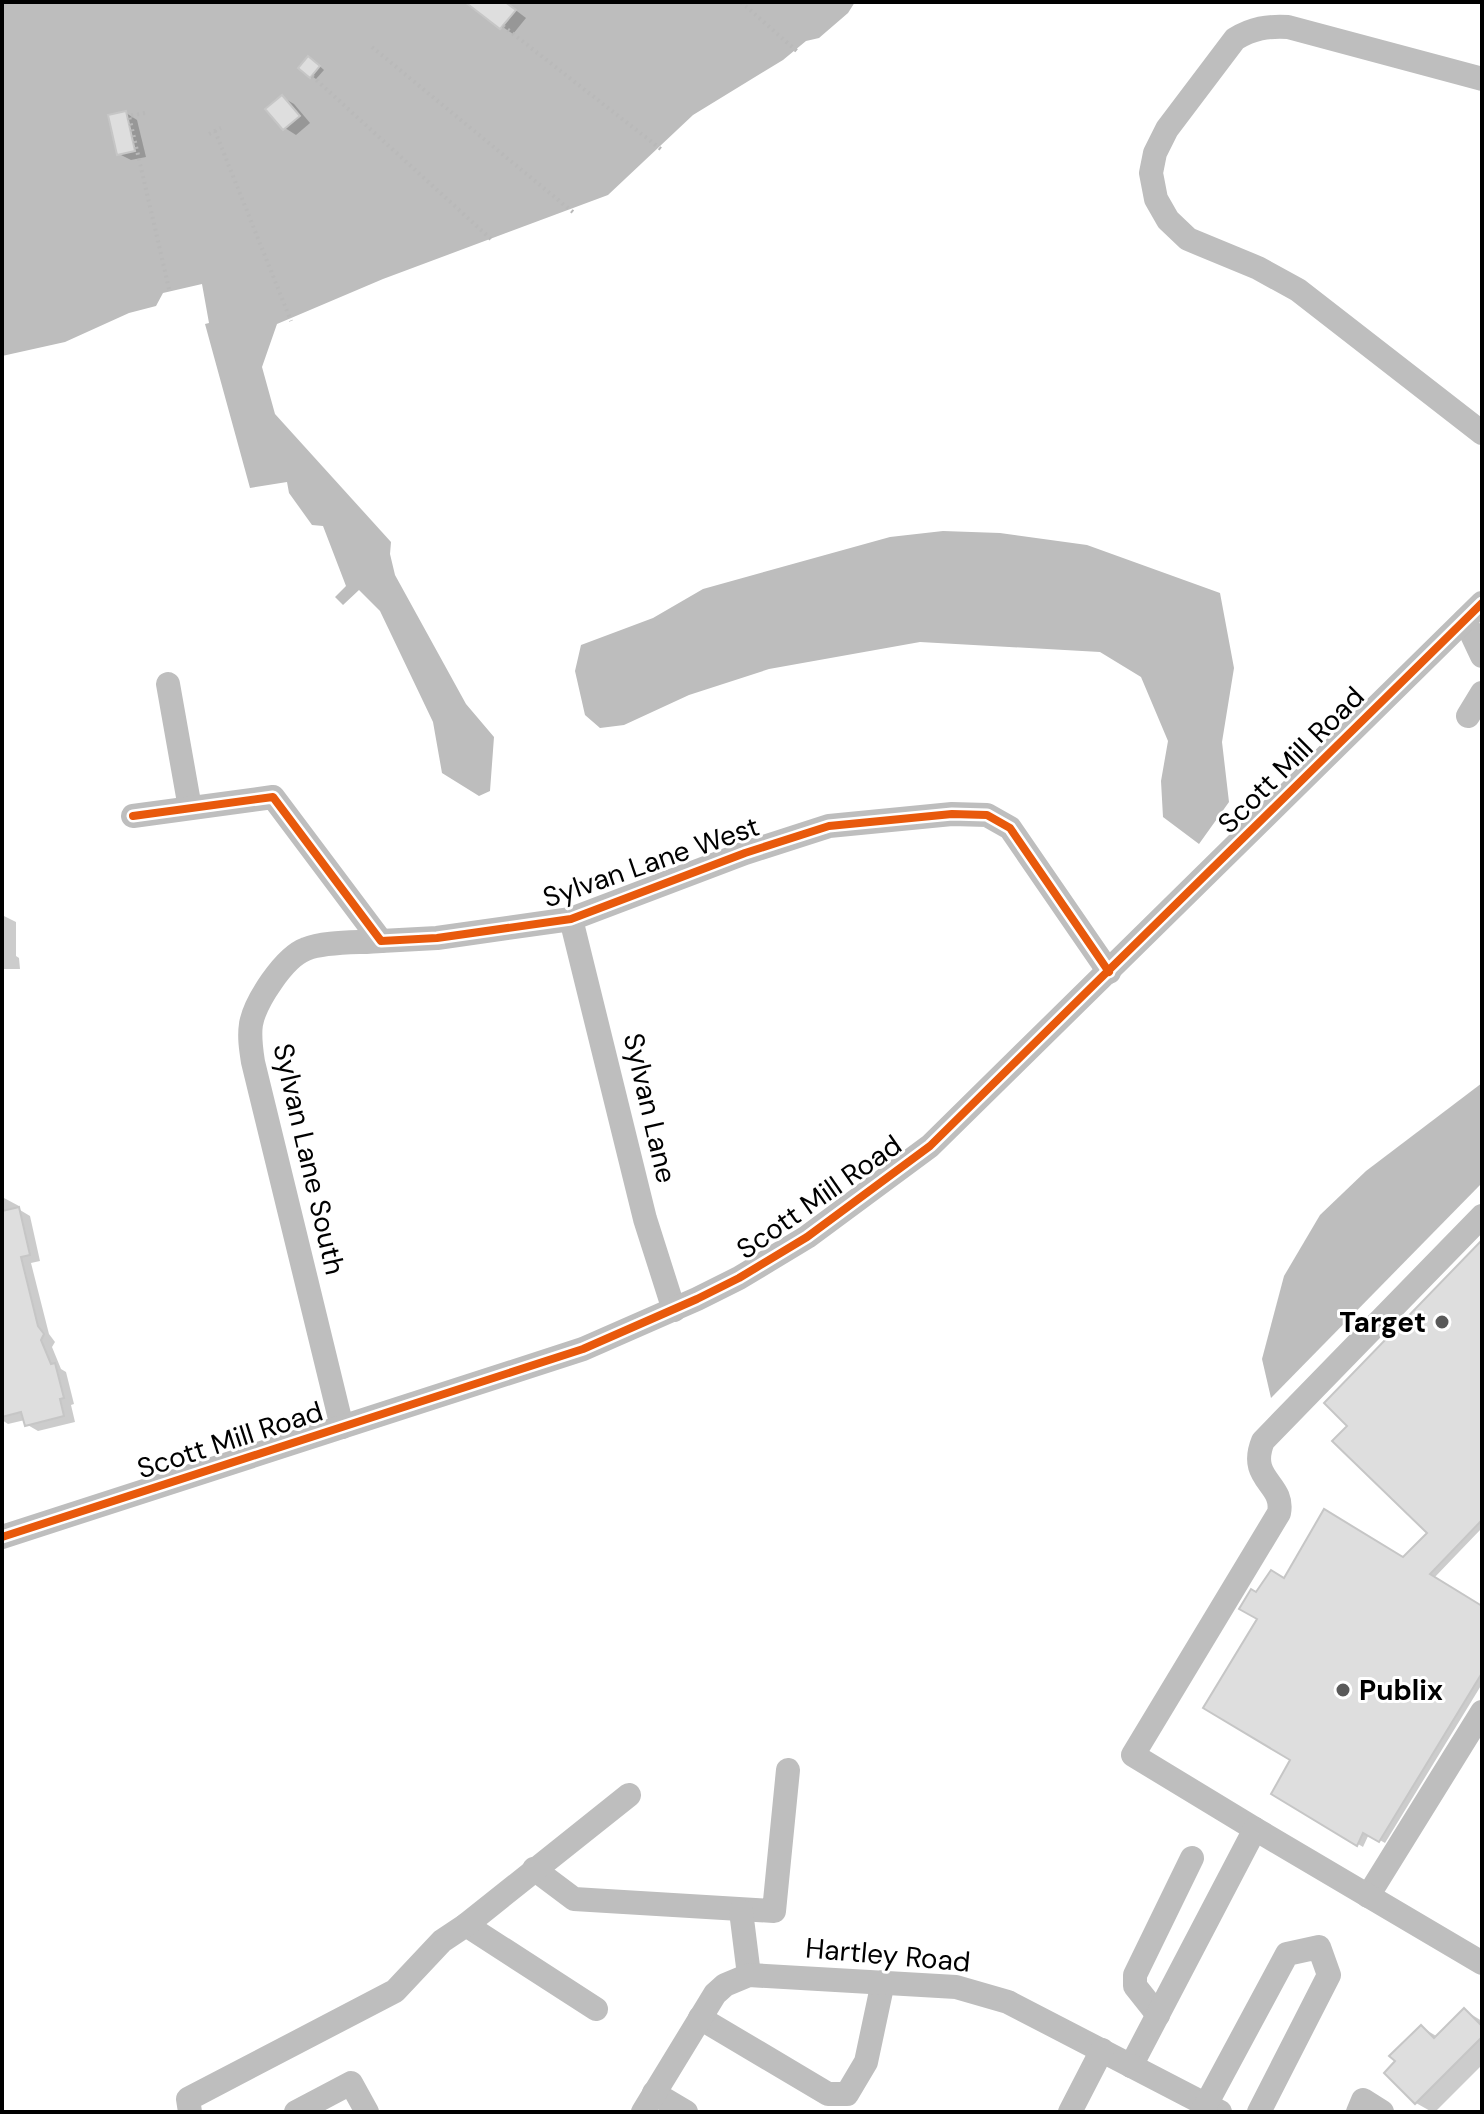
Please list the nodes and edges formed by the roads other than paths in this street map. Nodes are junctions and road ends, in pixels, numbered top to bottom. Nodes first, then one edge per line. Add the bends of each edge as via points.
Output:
1 (1482, 79) edge
2 (1482, 433) edge
3 (1474, 612) edge
4 (1482, 656) edge
5 (168, 684) dead end
6 (1482, 693) edge
7 (1468, 716) dead end
8 (190, 808) junction
9 (133, 816) dead end
10 (571, 919) junction
11 (381, 941) junction
12 (1109, 972) junction
13 (1482, 1216) edge
14 (674, 1310) junction
15 (342, 1427) junction
16 (2, 1537) edge
17 (1482, 1712) edge
18 (788, 1770) dead end
19 (629, 1795) dead end
20 (1255, 1829) junction
21 (1192, 1858) dead end
22 (534, 1869) junction
23 (1180, 1883) junction
24 (1368, 1896) junction
25 (1216, 1903) junction
26 (741, 1911) junction
27 (466, 1925) junction
28 (1482, 1963) edge
29 (749, 1975) junction
30 (883, 1982) junction
31 (596, 2009) dead end
32 (1158, 2015) junction
33 (700, 2018) junction
34 (1102, 2050) junction
35 (1131, 2066) junction
36 (649, 2103) edge
37 (1209, 2110) edge
38 (190, 2112) edge
39 (296, 2112) edge
40 (367, 2112) edge
41 (686, 2112) edge
42 (1070, 2112) edge
43 (1259, 2112) edge
44 (1358, 2112) edge
45 (1382, 2112) edge

1 - 2 street via 1288,27 1249,31 1235,39 1167,129 1151,173 1156,199 1188,239 1298,290
3 - 4 street
3 - 12 street, Scott Mill Road
5 - 8 street
6 - 7 street
8 - 9 street
8 - 11 street via 273,797
10 - 11 street, Sylvan Lane West
10 - 12 street, Sylvan Lane West via 829,826 987,815 1010,828
10 - 14 street, Sylvan Lane via 645,1219
11 - 15 street, Sylvan Lane South via 305,949 288,961 251,1021 253,1062
12 - 14 street, Scott Mill Road via 930,1146 807,1237
13 - 20 street via 1263,1441 1259,1468 1278,1496 1279,1513 1133,1755
14 - 15 street, Scott Mill Road via 583,1349
15 - 16 street, Scott Mill Road
17 - 24 street
18 - 26 street via 774,1911
19 - 22 street
20 - 24 street
20 - 25 street
21 - 23 street
22 - 26 street via 574,1899
22 - 27 street
23 - 25 street
23 - 32 street via 1135,1975 1135,1986
24 - 28 street
25 - 32 street
26 - 29 street
27 - 31 street
27 - 38 street via 442,1941 395,1991 188,2099
29 - 30 street, Hartley Road
29 - 33 street via 725,1985
30 - 33 street via 866,2062 847,2094 828,2094
30 - 34 street, Hartley Road via 984,1993
32 - 35 street
33 - 36 street
34 - 35 street, Hartley Road
34 - 42 street
35 - 37 street, Hartley Road
36 - 41 street
37 - 43 street via 1287,1954 1319,1947 1329,1975
39 - 40 street via 351,2083
44 - 45 street via 1363,2100

